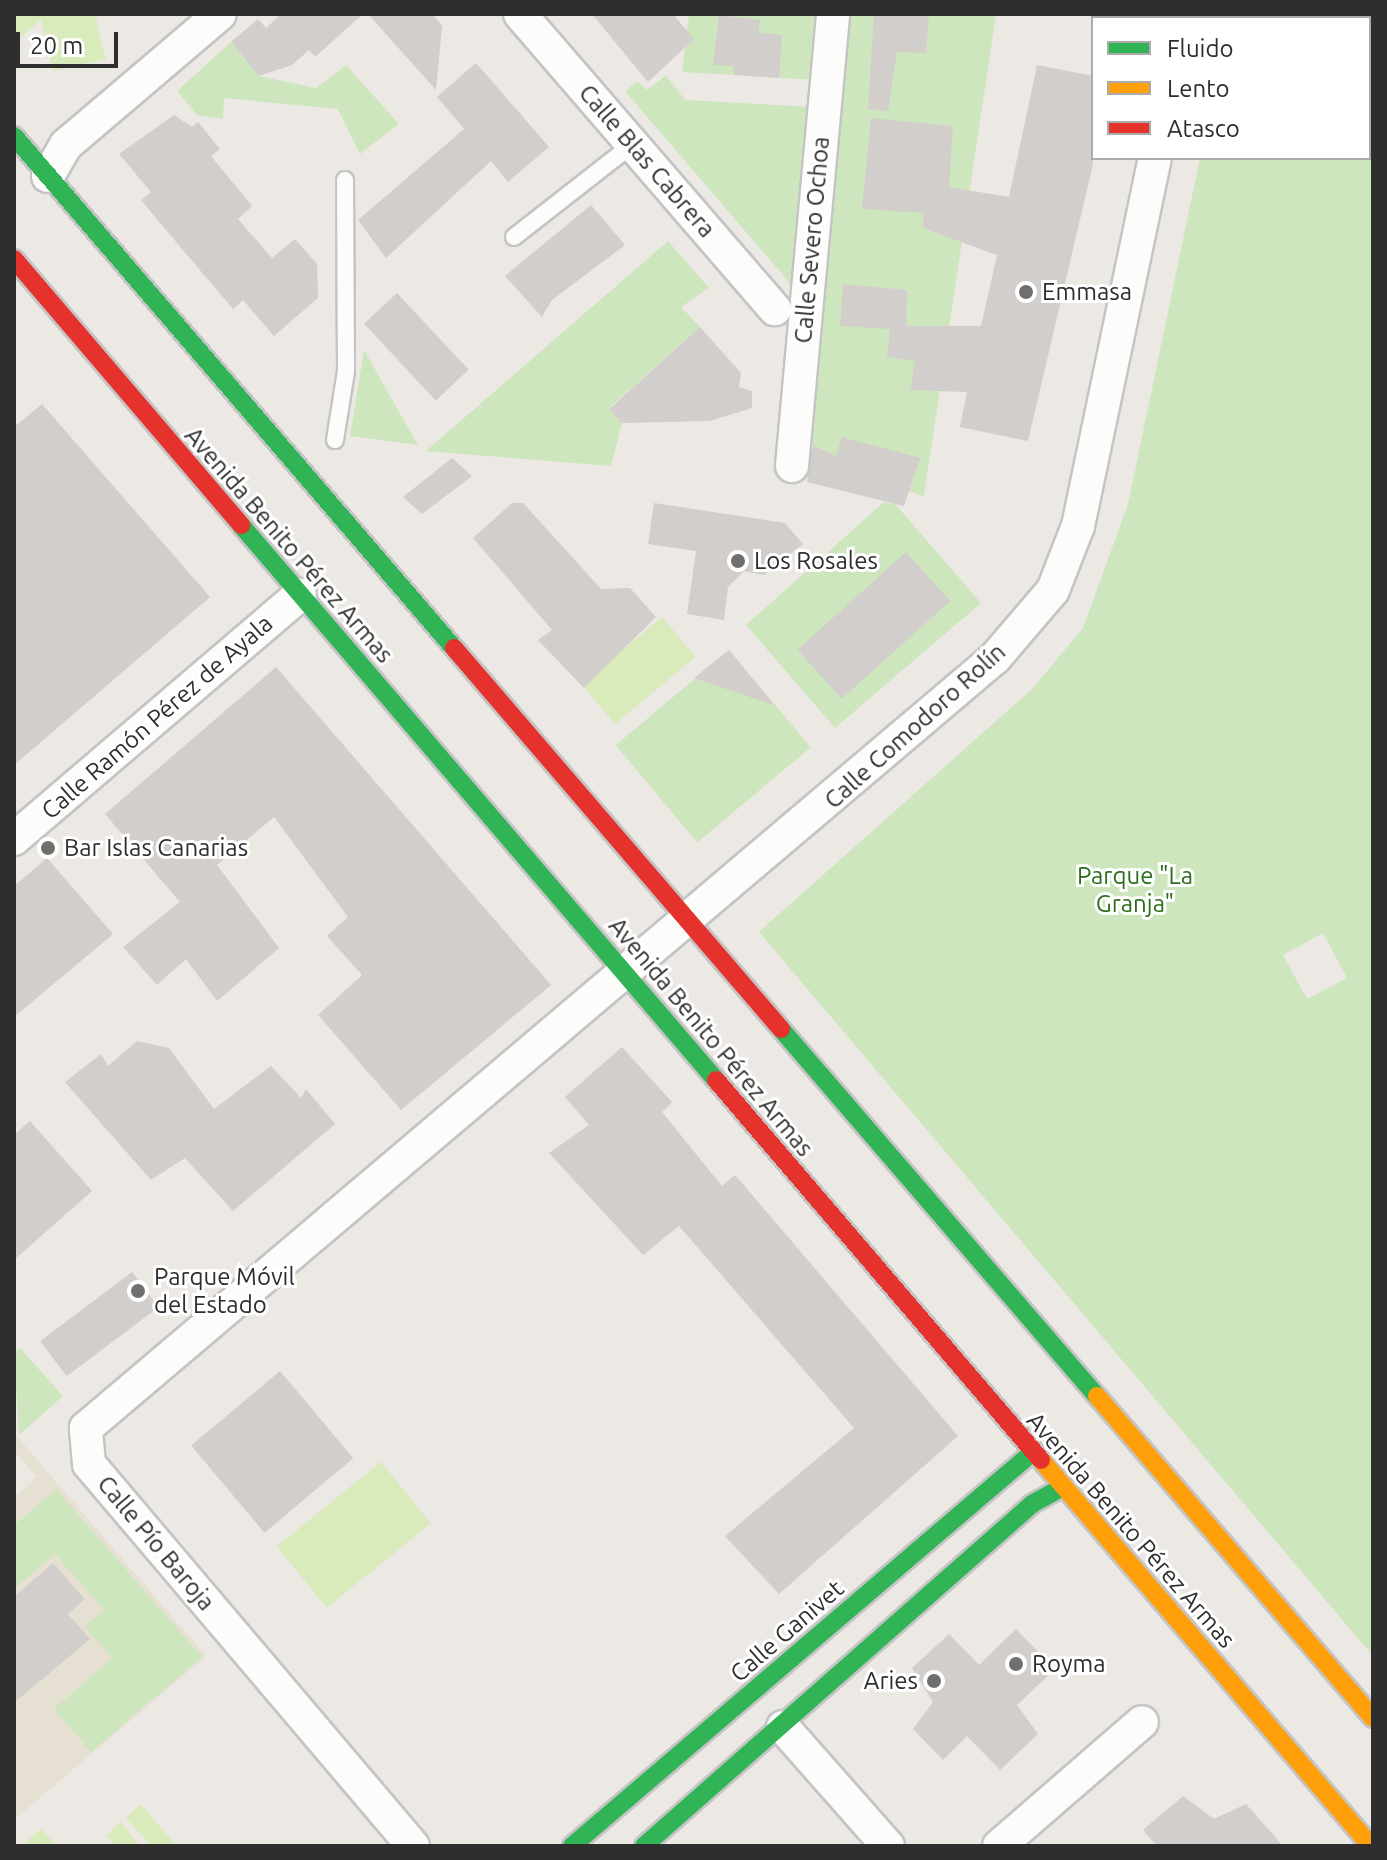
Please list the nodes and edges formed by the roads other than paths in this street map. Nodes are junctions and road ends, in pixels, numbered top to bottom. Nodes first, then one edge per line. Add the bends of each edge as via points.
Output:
1 (220, 14) edge
2 (520, 14) edge
3 (833, 14) edge
4 (14, 136) edge
5 (633, 144) junction
6 (1155, 160) edge
7 (48, 176) junction
8 (345, 180) dead end
9 (514, 237) dead end
10 (14, 259) edge
11 (775, 309) dead end
12 (335, 440) dead end
13 (792, 466) dead end
14 (300, 595) junction
15 (14, 839) edge
16 (685, 921) junction
17 (621, 968) junction
18 (1033, 1452) junction
19 (1063, 1487) junction
20 (753, 1692) junction
21 (1373, 1718) edge
22 (1142, 1722) dead end
23 (783, 1727) junction
24 (1368, 1833) edge
25 (413, 1846) edge
26 (572, 1846) edge
27 (644, 1846) edge
28 (888, 1846) edge
29 (999, 1846) edge

1 - 7 street via 66,145
2 - 5 street, Calle Blas Cabrera
3 - 13 street, Calle Severo Ochoa
4 - 7 street
5 - 9 lane
5 - 11 street, Calle Blas Cabrera
6 - 16 street, Calle Comodoro Rolín via 1078,526 1053,590 995,658
7 - 16 street
8 - 12 lane via 346,371
10 - 14 street, Avenida Benito Pérez Armas
14 - 15 street, Calle Ramón Pérez de Ayala
14 - 17 street, Avenida Benito Pérez Armas
16 - 17 street, Calle Pío Baroja
16 - 21 street
17 - 18 street, Avenida Benito Pérez Armas
17 - 25 street, Calle Pío Baroja via 86,1428 89,1464
18 - 19 street, Avenida Benito Pérez Armas
18 - 20 street, Calle Ganivet
19 - 23 street via 1032,1504
19 - 24 street, Avenida Benito Pérez Armas
20 - 23 street
20 - 26 street, Calle Ganivet
22 - 29 street
23 - 27 street
23 - 28 street

